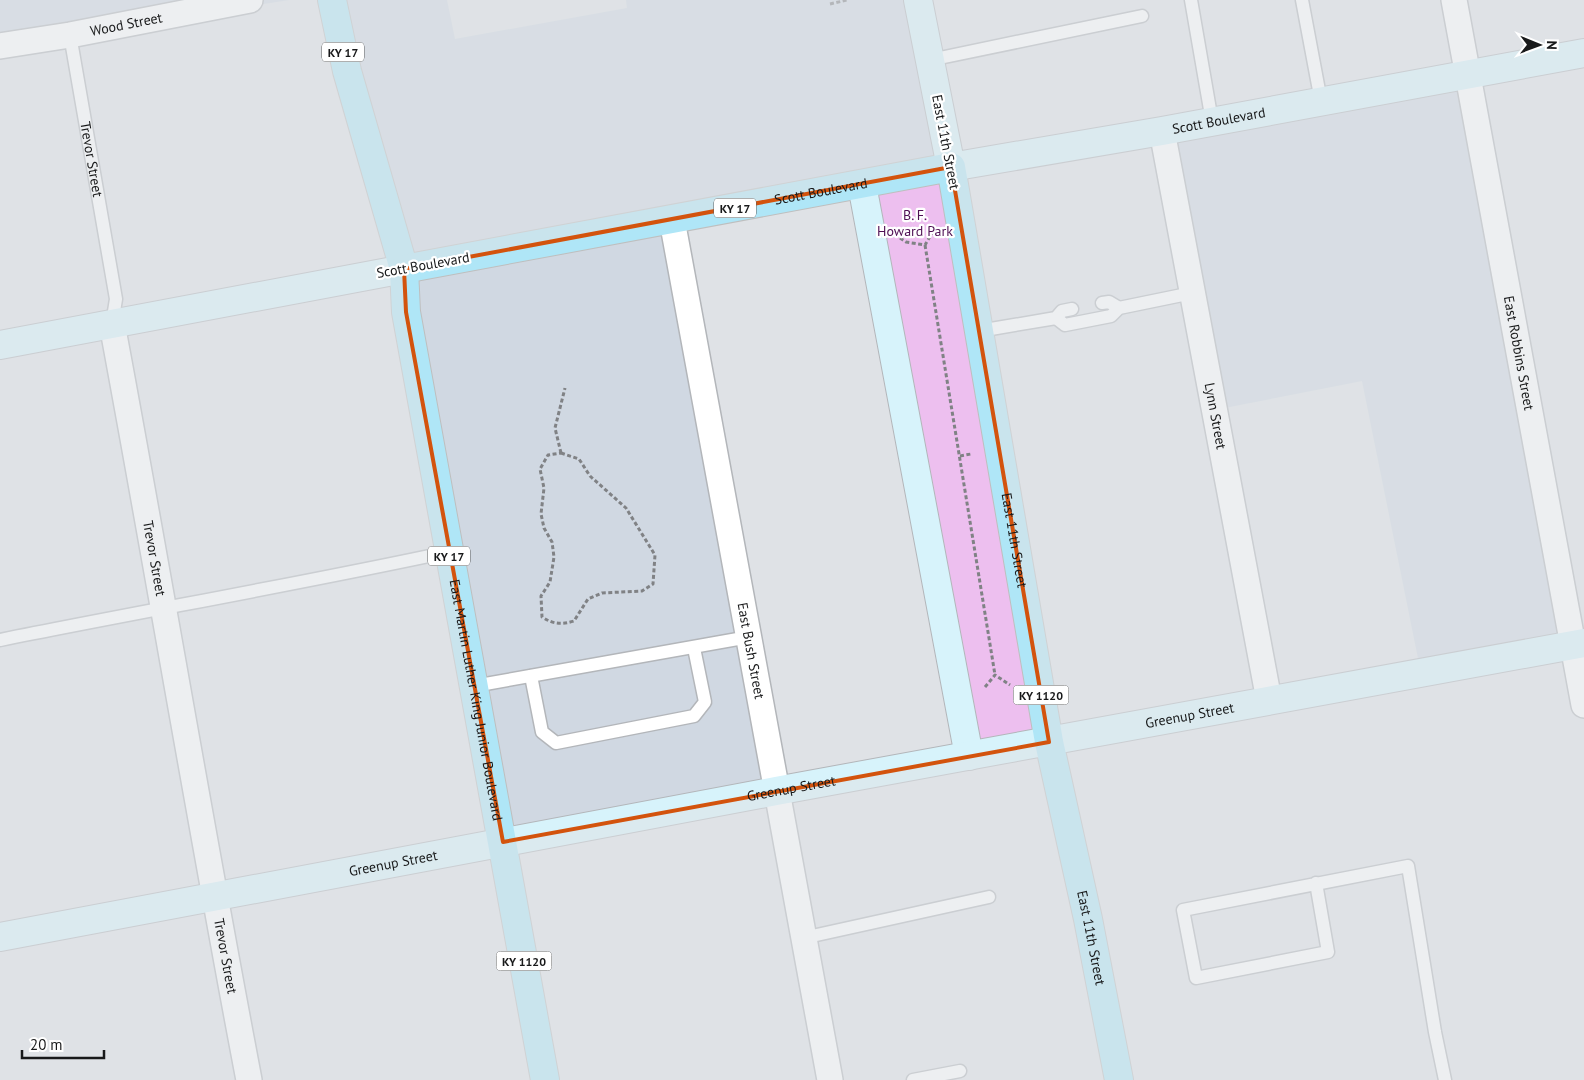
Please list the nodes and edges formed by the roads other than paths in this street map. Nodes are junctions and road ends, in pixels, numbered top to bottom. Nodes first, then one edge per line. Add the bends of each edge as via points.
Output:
1 (250, 0) edge
2 (332, 0) edge
3 (918, 0) edge
4 (1191, 0) edge
5 (1302, 0) edge
6 (1454, 0) edge
7 (1142, 16) dead end
8 (70, 35) junction
9 (0, 46) edge
10 (1584, 53) edge
11 (930, 60) junction
12 (1468, 74) junction
13 (1321, 102) junction
14 (1212, 121) junction
15 (1162, 131) junction
16 (951, 167) junction
17 (862, 185) junction
18 (672, 220) junction
19 (404, 269) junction
20 (1192, 293) junction
21 (1102, 303) dead end
22 (1119, 308) junction
23 (1072, 309) dead end
24 (1056, 318) junction
25 (112, 324) junction
26 (979, 330) junction
27 (0, 346) edge
28 (448, 552) junction
29 (164, 607) junction
30 (749, 637) junction
31 (0, 640) edge
32 (1579, 644) edge
33 (694, 648) junction
34 (531, 676) junction
35 (474, 686) junction
36 (1269, 700) junction
37 (1584, 705) edge
38 (1049, 742) junction
39 (969, 756) junction
40 (776, 791) junction
41 (503, 842) junction
42 (1316, 883) junction
43 (214, 896) junction
44 (989, 896) dead end
45 (0, 937) edge
46 (803, 938) junction
47 (960, 1071) dead end
48 (249, 1080) edge
49 (545, 1080) edge
50 (830, 1080) edge
51 (913, 1080) edge
52 (1119, 1080) edge
53 (1446, 1080) edge

1 - 8 street, Wood Street
2 - 19 main road, East Martin Luther King Junior Boulevard / KY 17 via 347,71
3 - 11 main road, East 11th Street
4 - 14 lane
5 - 13 lane
6 - 12 street, East Robbins Street
7 - 11 lane
8 - 9 street, Wood Street
8 - 25 lane, Trevor Street via 116,299
10 - 12 main road, Scott Boulevard / KY 17
11 - 16 main road, East 11th Street
12 - 13 main road, Scott Boulevard / KY 17
12 - 32 street, East Robbins Street
13 - 14 main road, Scott Boulevard / KY 17
14 - 15 main road, Scott Boulevard / KY 17
15 - 16 main road, Scott Boulevard / KY 17
15 - 20 street, Lynn Street
16 - 17 main road, Scott Boulevard / KY 17
16 - 26 main road, East 11th Street / KY 1120
17 - 18 main road, Scott Boulevard / KY 17
17 - 39 main road
18 - 19 main road, Scott Boulevard / KY 17
18 - 30 street, East Bush Street
19 - 25 main road, Scott Boulevard
19 - 28 main road, East Martin Luther King Junior Boulevard / KY 17 via 406,312
20 - 22 lane
20 - 36 street, Lynn Street
21 - 22 lane via 1109,302
22 - 24 lane via 1111,316 1065,324
23 - 24 lane via 1062,310
24 - 26 lane
25 - 27 main road, Scott Boulevard
25 - 29 street, Trevor Street
26 - 38 main road, East 11th Street / KY 1120
28 - 29 lane via 297,584
28 - 35 main road, East Martin Luther King Junior Boulevard / KY 17
29 - 31 lane
29 - 43 street, Trevor Street
30 - 33 lane
30 - 40 street, East Bush Street
32 - 36 main road, Greenup Street
32 - 37 street, East Robbins Street
33 - 34 lane
33 - 34 lane via 704,702 694,716 556,743 542,732
34 - 35 lane
35 - 41 main road, East Martin Luther King Junior Boulevard / KY 17
36 - 38 main road, Greenup Street
38 - 39 main road, Greenup Street
38 - 52 main road, East 11th Street / KY 1120
39 - 40 main road, Greenup Street
40 - 41 main road, Greenup Street
40 - 46 street, East Bush Street
41 - 43 main road, Greenup Street
41 - 49 main road, East Martin Luther King Junior Boulevard / KY 1120
42 - 42 lane via 1183,910 1196,978 1328,952
42 - 53 lane via 1408,866
43 - 45 main road, Greenup Street
43 - 48 street, Trevor Street
44 - 46 lane
46 - 50 street, East Bush Street
47 - 51 lane

